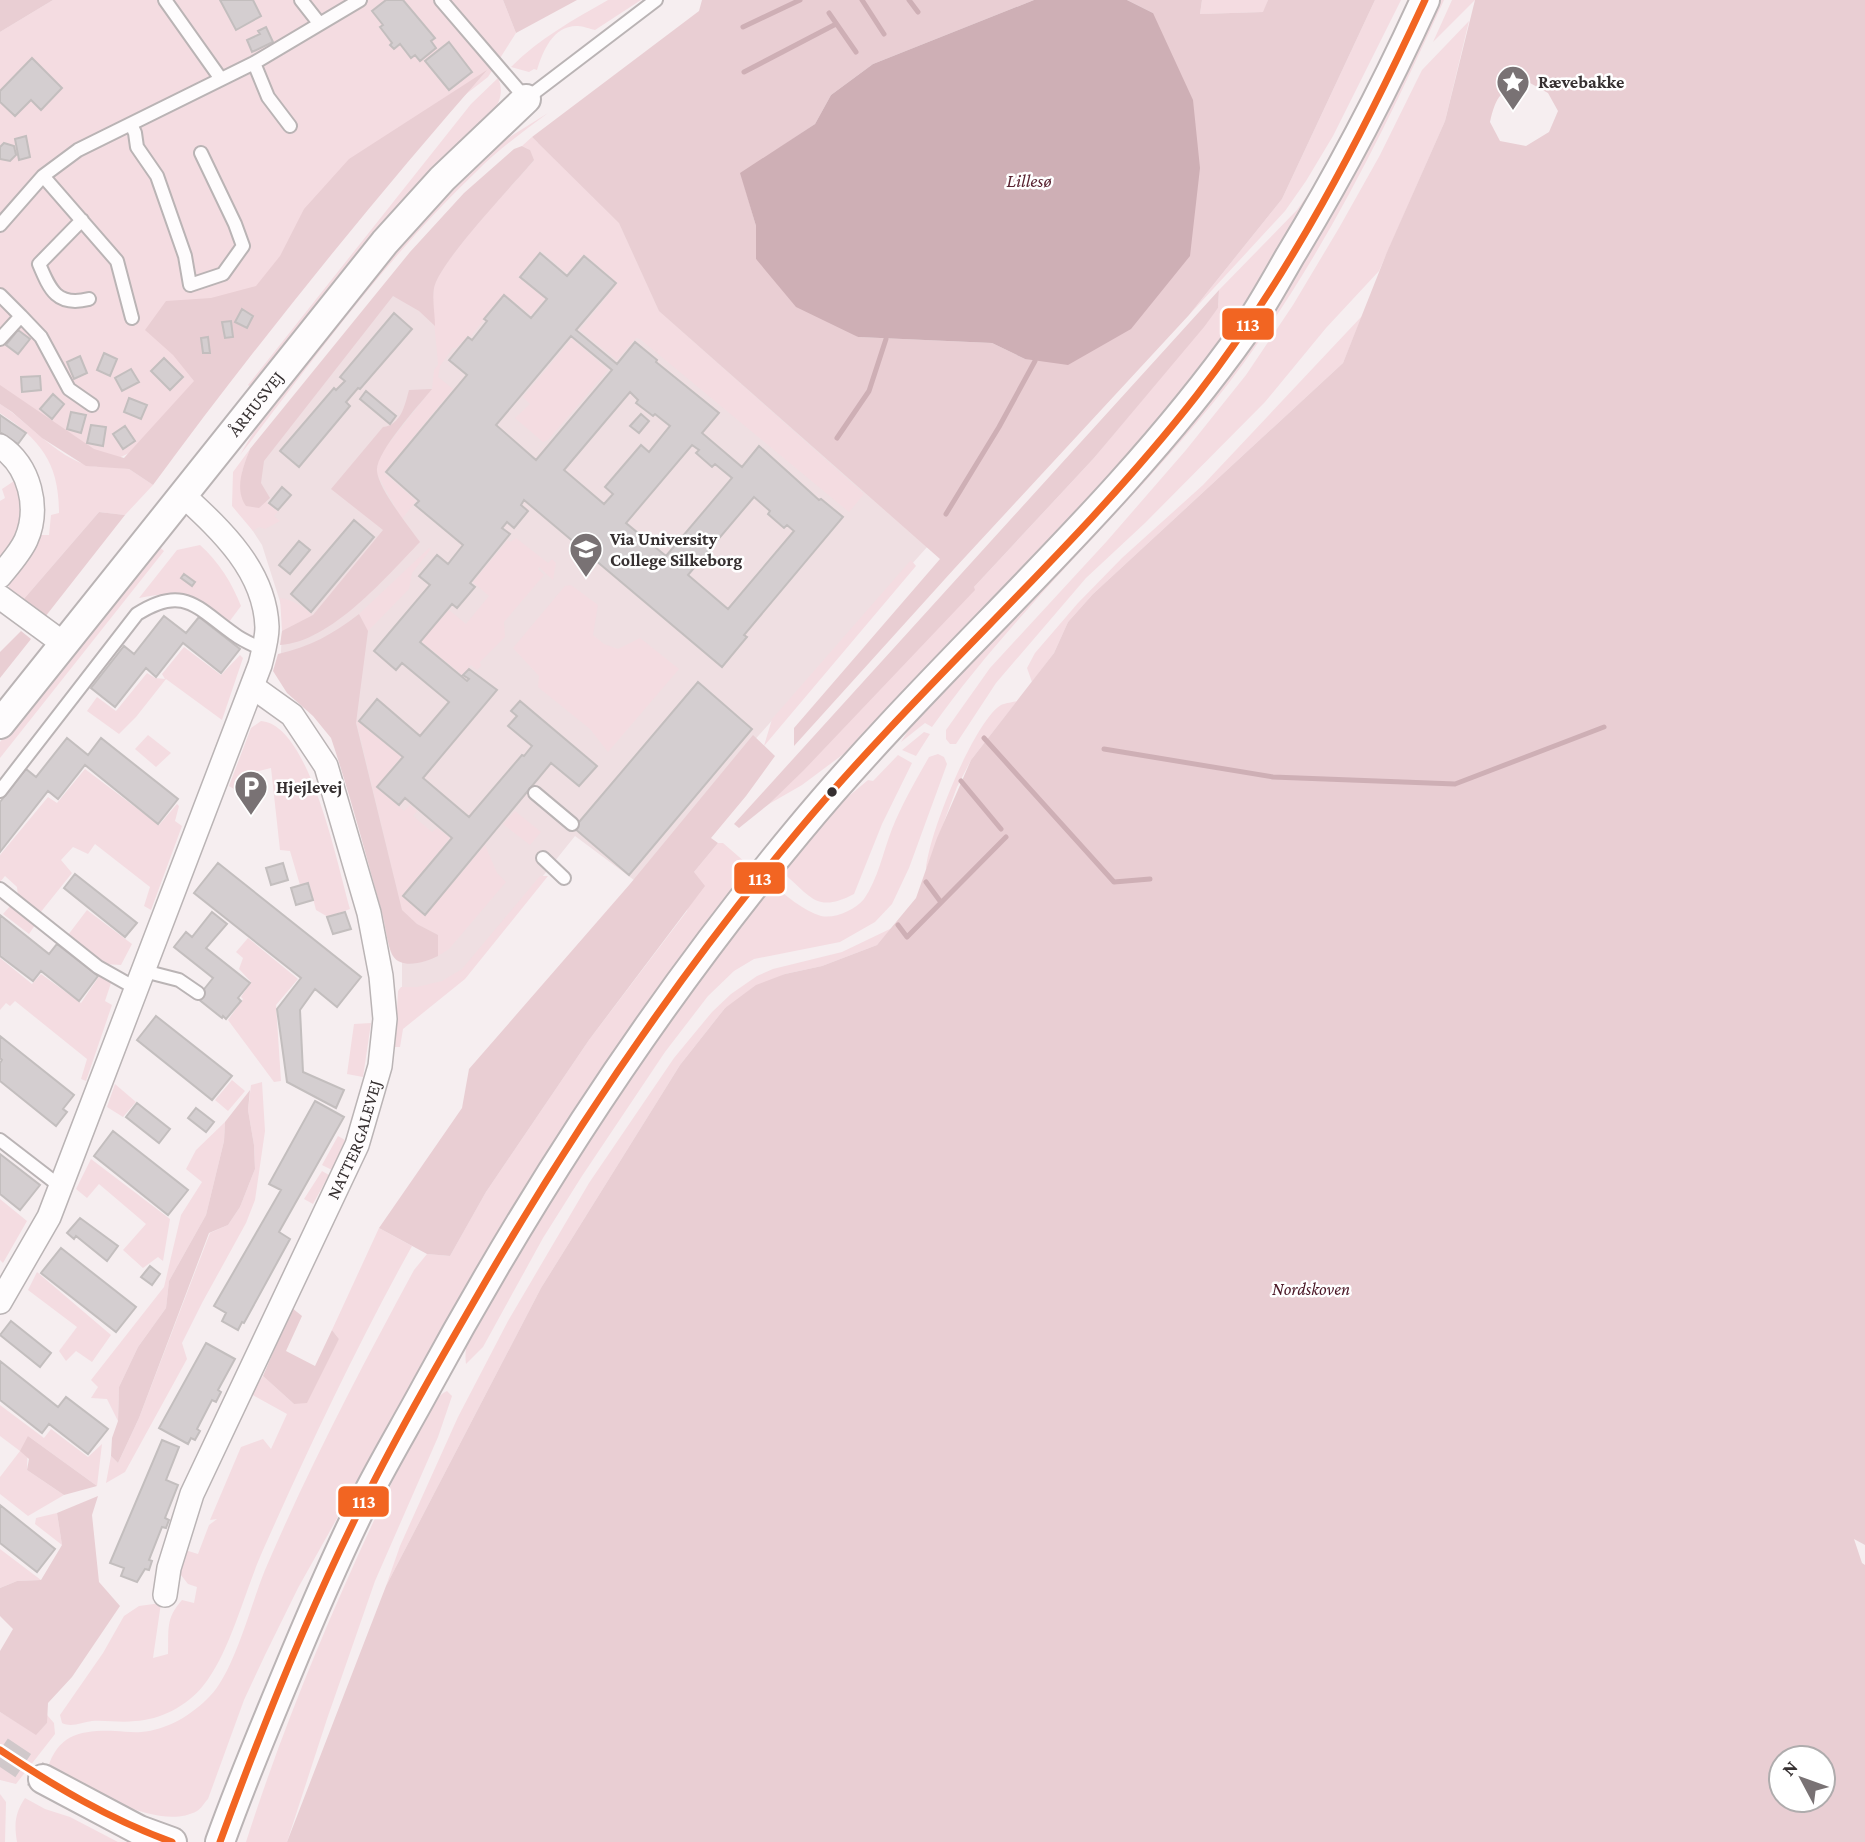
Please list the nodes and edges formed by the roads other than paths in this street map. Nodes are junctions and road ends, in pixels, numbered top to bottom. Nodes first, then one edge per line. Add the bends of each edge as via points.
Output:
1 (165, 0) edge
2 (301, 0) edge
3 (360, 0) edge
4 (441, 0) edge
5 (656, 0) edge
6 (1425, 0) edge
7 (319, 23) junction
8 (254, 64) junction
9 (221, 79) junction
10 (527, 99) junction
11 (131, 124) junction
12 (290, 126) dead end
13 (201, 153) dead end
14 (43, 176) junction
15 (82, 220) junction
16 (1, 223) edge
17 (0, 295) edge
18 (89, 299) dead end
19 (20, 316) junction
20 (132, 318) dead end
21 (0, 339) edge
22 (92, 405) dead end
23 (0, 446) edge
24 (184, 496) junction
25 (0, 576) edge
26 (3, 604) edge
27 (64, 644) junction
28 (264, 650) junction
29 (253, 687) junction
30 (0, 724) edge
31 (0, 791) edge
32 (535, 793) dead end
33 (572, 824) dead end
34 (543, 858) dead end
35 (564, 878) dead end
36 (0, 889) edge
37 (140, 980) junction
38 (198, 993) dead end
39 (0, 1140) edge
40 (61, 1187) junction
41 (0, 1302) edge
42 (165, 1594) dead end
43 (43, 1779) tunnel mouth
44 (172, 1842) edge
45 (220, 1842) edge

1 - 9 lane
2 - 7 lane
3 - 7 lane
4 - 10 lane
5 - 10 lane
6 - 45 street via 1335,179 1246,329 1117,488 960,651 799,830 682,979 586,1116 478,1292 363,1503 251,1758
7 - 8 lane
8 - 9 lane
8 - 12 lane via 268,97
9 - 11 lane
10 - 24 street, ÅRHUSVEJ via 442,180 386,242
11 - 13 lane via 137,147 157,176 185,256 190,285 223,274 243,246
11 - 14 lane via 78,150
14 - 15 lane
14 - 16 lane
15 - 18 lane via 39,264 60,299
15 - 20 lane via 117,261
17 - 19 lane
19 - 21 lane
19 - 22 lane via 41,337 69,389
23 - 25 street via 19,465 32,501 26,540
24 - 27 street, ÅRHUSVEJ
24 - 28 street via 235,547 253,575 265,613
26 - 27 street
27 - 30 street, ÅRHUSVEJ
28 - 29 street
28 - 31 lane via 236,636 199,606 171,600 153,604 138,614
29 - 37 street
29 - 42 street, NATTERGALEVEJ via 292,715 326,766 369,913 385,1019 380,1066 358,1145 192,1494
32 - 33 lane
34 - 35 lane
36 - 37 lane via 98,967
37 - 38 lane via 179,981
37 - 40 street
39 - 40 lane
40 - 41 street
43 - 44 street

